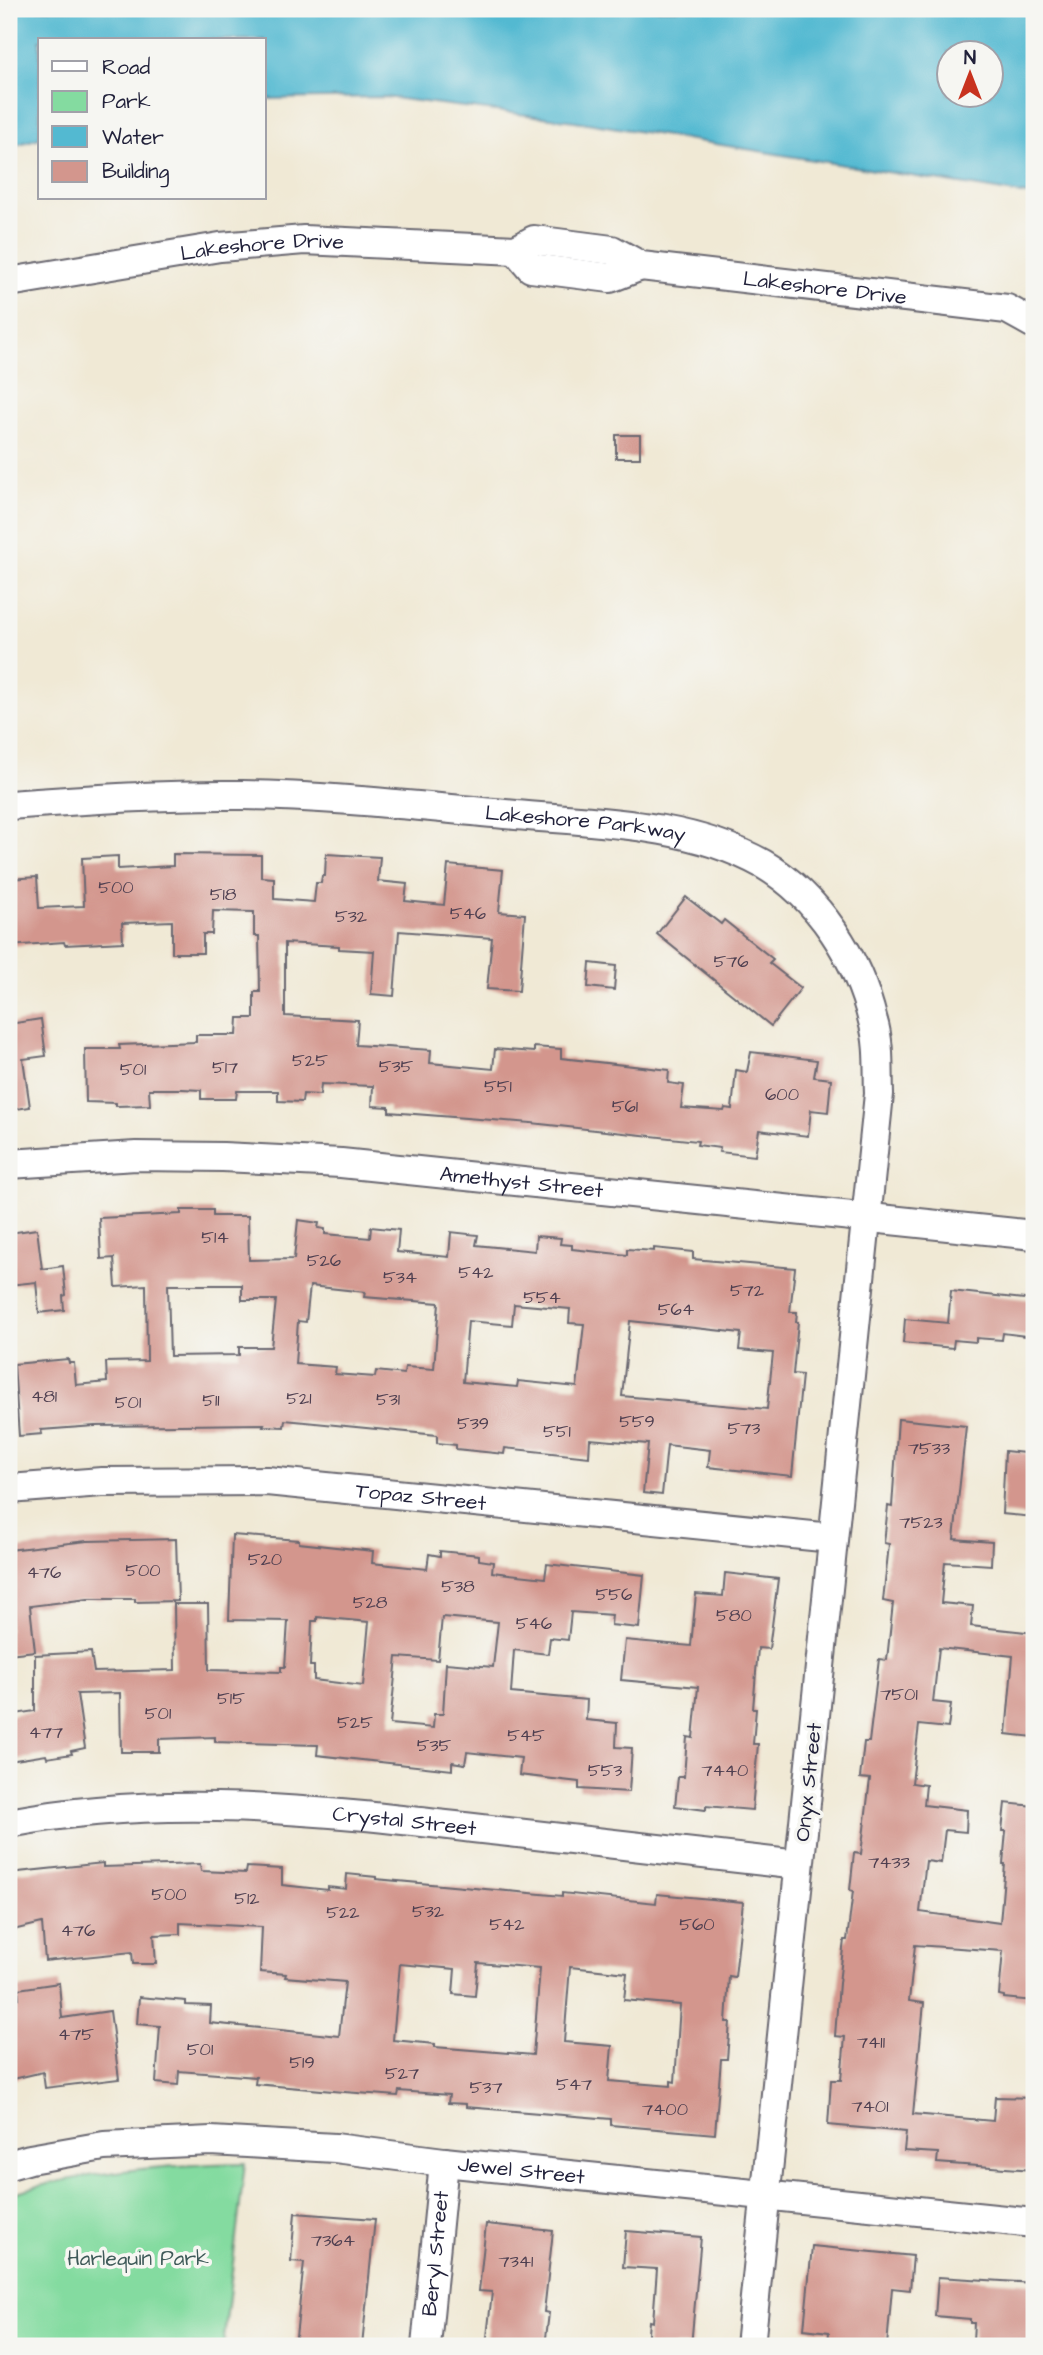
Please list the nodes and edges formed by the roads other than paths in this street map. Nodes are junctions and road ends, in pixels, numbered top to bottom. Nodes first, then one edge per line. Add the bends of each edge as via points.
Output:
1 (9, 282) edge
2 (1034, 297) edge
3 (1007, 309) junction
4 (1034, 324) edge
5 (9, 805) edge
6 (9, 1164) edge
7 (866, 1218) junction
8 (1034, 1235) edge
9 (9, 1489) edge
10 (832, 1538) junction
11 (9, 1824) edge
12 (800, 1865) junction
13 (444, 2162) junction
14 (9, 2165) edge
15 (765, 2194) junction
16 (1034, 2223) edge
17 (426, 2346) edge
18 (750, 2346) edge

1 - 3 street, Lakeshore Drive via 220,247 304,240 516,250 531,268 610,278 641,266
2 - 3 street
3 - 4 street, Lakeshore Drive
5 - 7 street, Lakeshore Parkway via 172,796 340,799 605,822 726,846 765,865 823,917 848,953 865,993 876,1035 879,1094
6 - 7 street, Amethyst Street via 136,1156 341,1163
7 - 8 street, Amethyst Street
7 - 10 street, Onyx Street
9 - 10 street, Topaz Street via 102,1482 267,1480
10 - 12 street, Onyx Street
11 - 12 street, Crystal Street via 94,1810 284,1810
12 - 15 street, Onyx Street
13 - 14 street, Jewel Street via 335,2148 211,2141 104,2146
13 - 15 street, Jewel Street
13 - 17 street, Beryl Street
15 - 16 street, Jewel Street
15 - 18 street, Onyx Street

